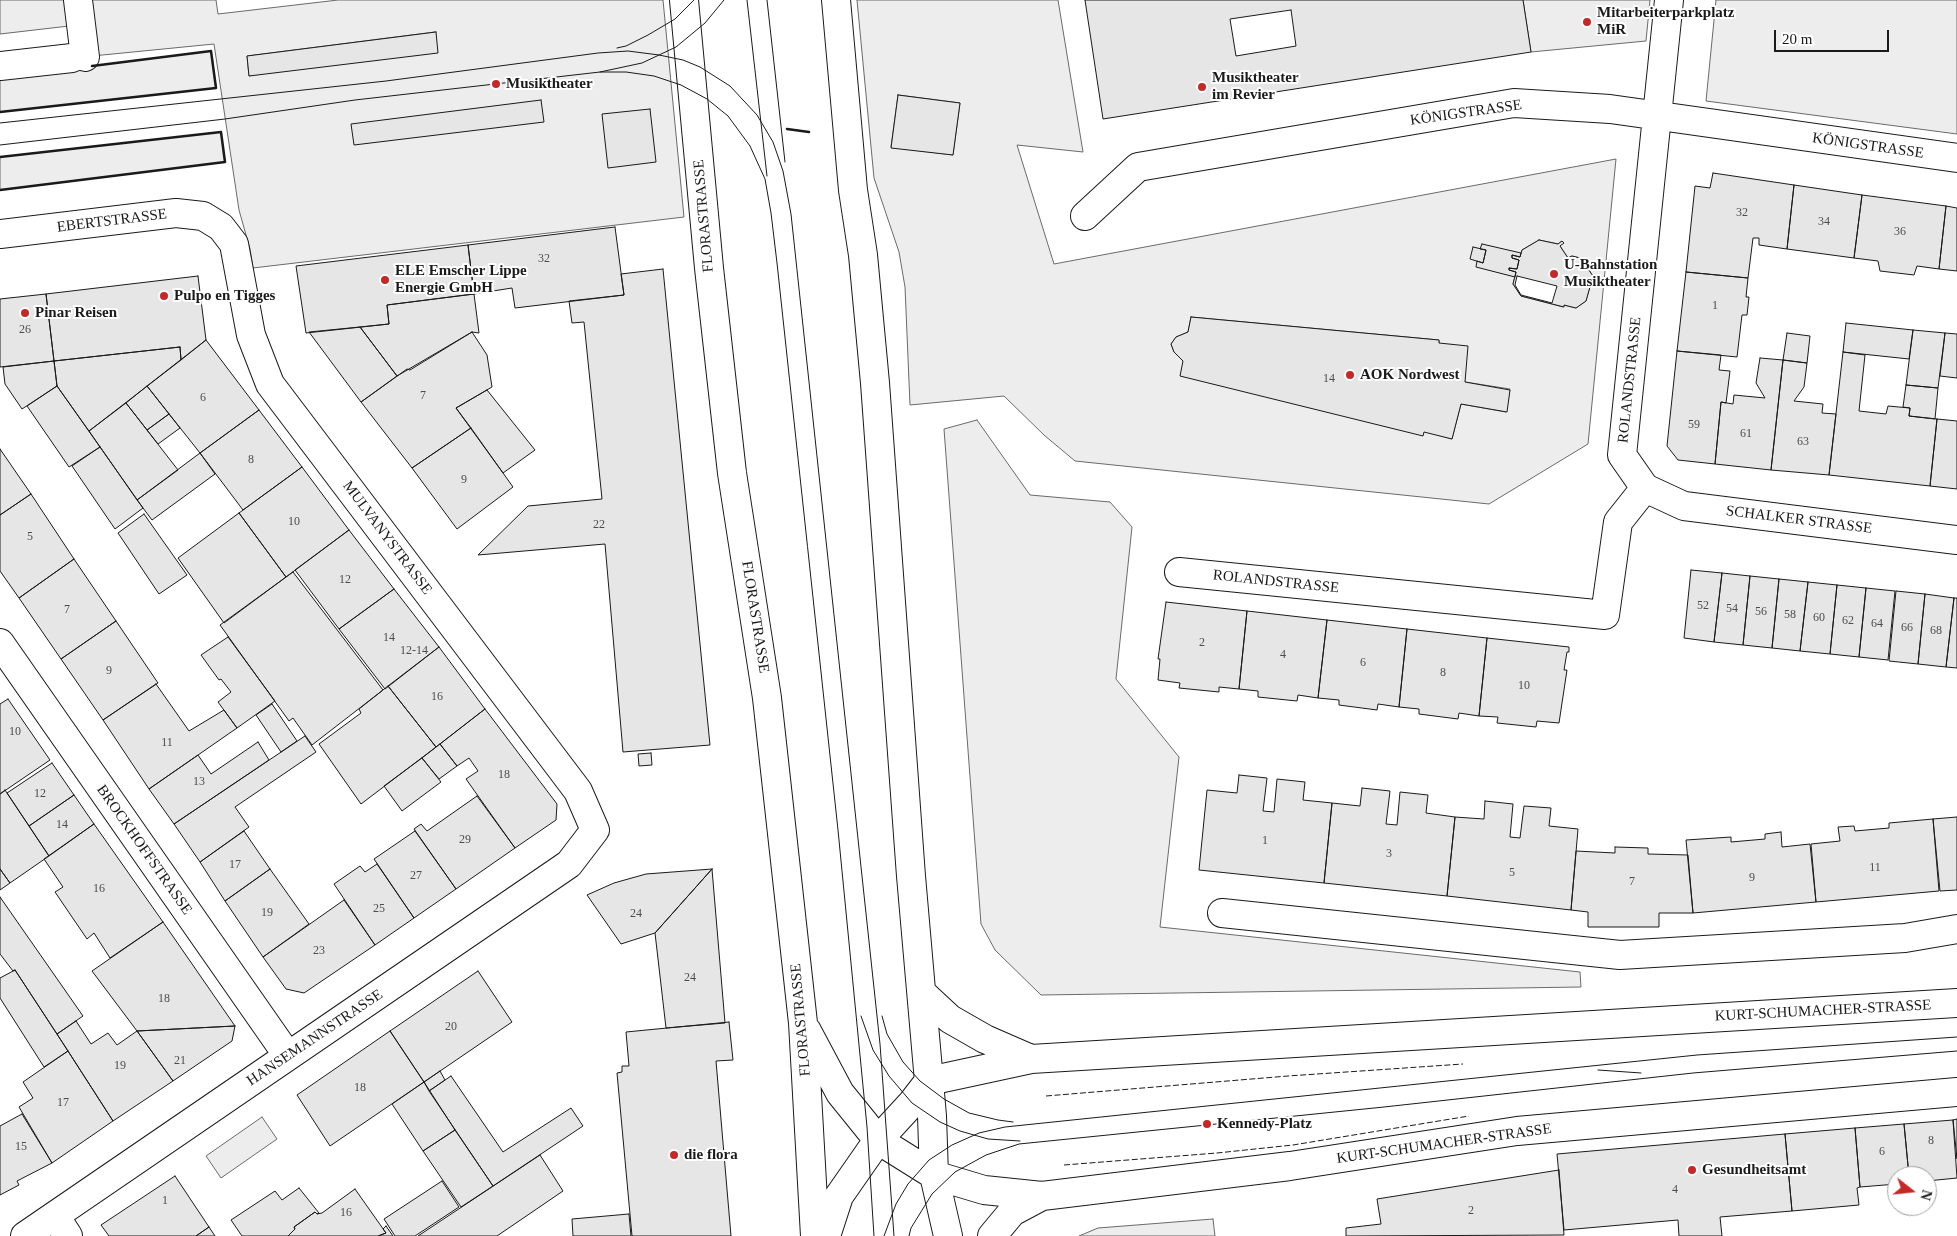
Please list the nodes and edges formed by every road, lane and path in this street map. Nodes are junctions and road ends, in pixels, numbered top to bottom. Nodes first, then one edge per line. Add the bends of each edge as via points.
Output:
1 (78, 0) edge
2 (684, 0) edge
3 (836, 0) edge
4 (1668, 0) edge
5 (0, 66) edge
6 (1656, 117) junction
7 (1957, 158) edge
8 (1085, 216) dead end
9 (221, 227) joint
10 (0, 234) edge
11 (1645, 488) junction
12 (1957, 540) edge
13 (1179, 572) dead end
14 (0, 644) edge
15 (595, 830) joint
16 (1222, 913) dead end
17 (1957, 929) edge
18 (922, 993) junction
19 (1957, 1003) edge
20 (802, 1023) junction
21 (288, 1056) junction
22 (1031, 1059) junction
23 (929, 1082) junction
24 (1957, 1092) edge
25 (878, 1140) junction
26 (934, 1175) junction
27 (1042, 1196) junction
28 (62, 1226) edge
29 (25, 1236) edge
30 (815, 1236) edge
31 (826, 1236) edge
32 (948, 1236) edge
33 (992, 1236) edge

1 - 5 street via 78,58
2 - 20 street, FLORASTRASSE via 732,473 768,698
3 - 18 street via 875,382
4 - 6 street, ROLANDSTRASSE
6 - 7 street, KÖNIGSTRASSE
6 - 8 street, KÖNIGSTRASSE via 1610,109 1514,103 1138,167
6 - 11 street, ROLANDSTRASSE via 1622,455
9 - 10 street, EBERTSTRASSE via 202,216 176,213
9 - 15 street, MULVANYSTRASSE via 234,244 251,335 270,384 578,791
11 - 12 street, SCHALKER STRASSE via 1684,506
11 - 13 street, ROLANDSTRASSE via 1618,522 1605,615
14 - 21 street, BROCKHOFFSTRASSE
15 - 21 street, HANSEMANNSTRASSE via 569,864
16 - 17 street via 1620,955 1904,938
18 - 22 street, KURT-SCHUMACHER-STRASSE via 950,1019
18 - 23 street
19 - 22 street, KURT-SCHUMACHER-STRASSE
20 - 25 street, KURT-SCHUMACHER-STRASSE via 840,1093
20 - 30 street, FLORASTRASSE
21 - 28 street, HANSEMANNSTRASSE
22 - 23 street, KURT-SCHUMACHER-STRASSE
23 - 25 street
23 - 26 street
24 - 27 street, KURT-SCHUMACHER-STRASSE via 1517,1131 1290,1166
25 - 26 street, KURT-SCHUMACHER-STRASSE
25 - 31 street via 840,1196
26 - 27 street, KURT-SCHUMACHER-STRASSE via 984,1190
26 - 32 street
27 - 33 street via 1012,1212
28 - 29 street, HANSEMANNSTRASSE

